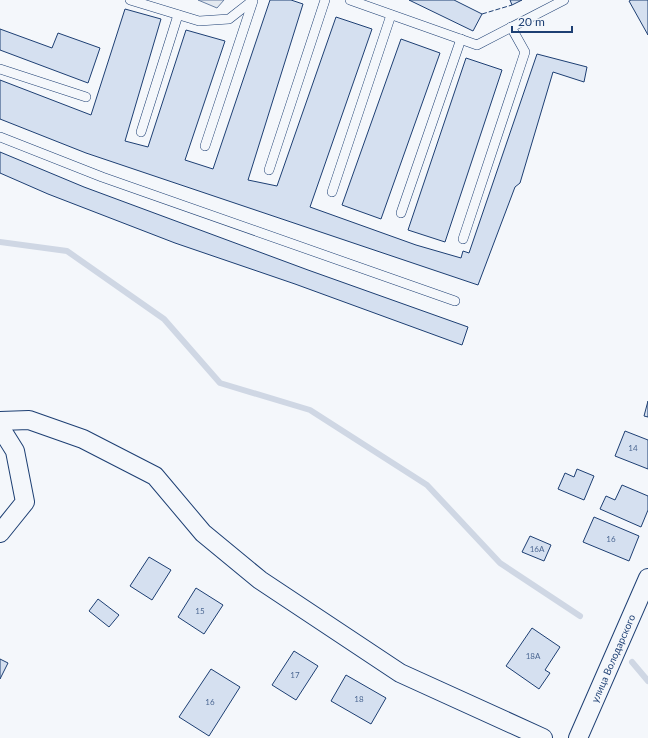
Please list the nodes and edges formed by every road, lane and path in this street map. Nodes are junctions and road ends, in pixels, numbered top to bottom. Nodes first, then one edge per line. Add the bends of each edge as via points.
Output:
1 (130, 0) edge
2 (253, 0) edge
3 (325, 0) edge
4 (350, 0) edge
5 (564, 0) edge
6 (178, 15) junction
7 (391, 15) junction
8 (511, 27) junction
9 (461, 39) junction
10 (0, 69) edge
11 (86, 97) dead end
12 (141, 132) dead end
13 (0, 137) edge
14 (206, 146) dead end
15 (269, 170) dead end
16 (332, 192) dead end
17 (400, 213) dead end
18 (463, 239) dead end
19 (455, 301) dead end
20 (0, 420) edge
21 (0, 427) edge
22 (0, 533) edge
23 (648, 578) edge
24 (543, 738) edge
25 (578, 738) edge

1 - 6 lane
2 - 6 lane via 229,20 199,21
2 - 14 lane
3 - 15 lane
4 - 7 lane
5 - 8 lane
6 - 12 lane
7 - 9 lane
7 - 16 lane
8 - 9 lane via 477,45
8 - 18 lane via 525,52
9 - 17 lane
10 - 11 lane
13 - 19 lane via 102,177
20 - 24 street via 29,420 84,439 155,476 203,533 267,584 400,673
21 - 22 street via 15,451 25,502
23 - 25 street, улица Володарского

